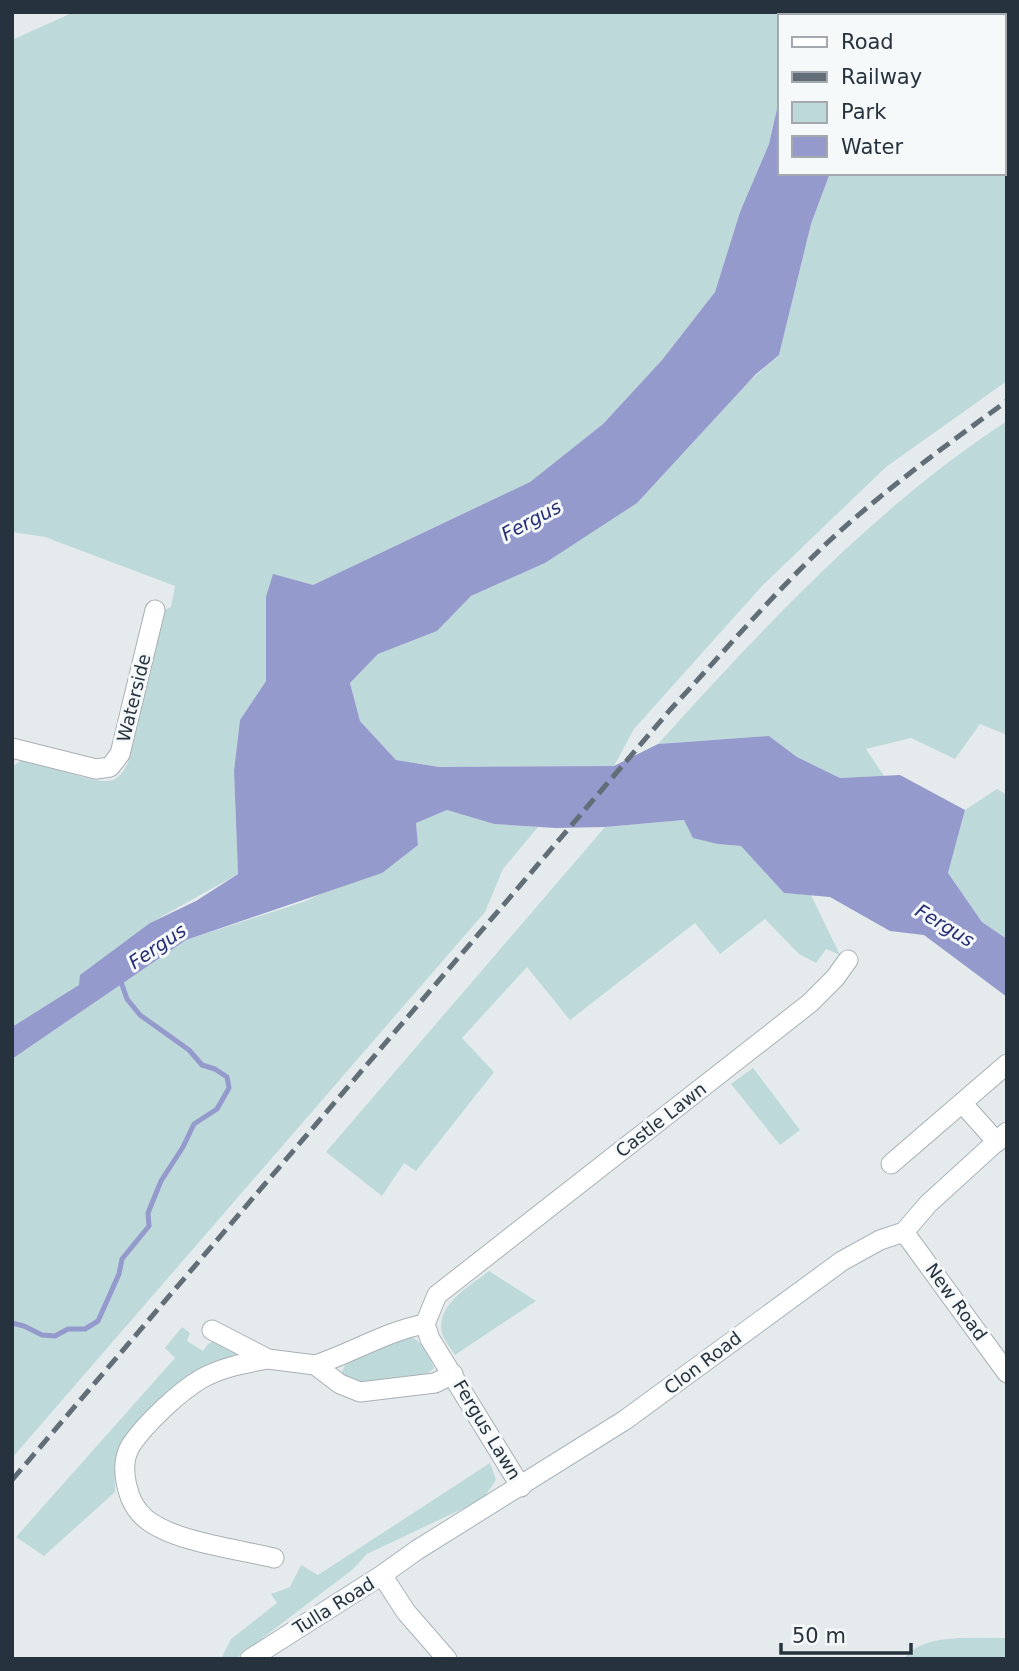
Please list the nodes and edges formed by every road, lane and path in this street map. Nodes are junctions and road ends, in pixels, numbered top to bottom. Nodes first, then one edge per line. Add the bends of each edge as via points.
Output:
1 (155, 610) dead end
2 (12, 748) edge
3 (848, 960) dead end
4 (1007, 1064) edge
5 (962, 1103) junction
6 (1002, 1137) edge
7 (891, 1164) dead end
8 (905, 1232) junction
9 (425, 1324) junction
10 (212, 1330) dead end
11 (268, 1359) junction
12 (315, 1364) junction
13 (1007, 1373) edge
14 (453, 1374) junction
15 (522, 1487) junction
16 (274, 1558) dead end
17 (382, 1575) junction
18 (250, 1659) edge
19 (447, 1659) edge

1 - 2 street, Waterside via 120,754 110,767 96,769
3 - 9 street, Castle Lawn via 810,1003 437,1295
4 - 5 street
5 - 6 street
5 - 7 street
6 - 8 street via 928,1204
8 - 13 street, New Road
8 - 15 street, Clon Road via 842,1261 646,1406
9 - 12 street
9 - 14 street, Fergus Lawn
10 - 11 street
11 - 12 street
11 - 16 street via 234,1365 179,1394 130,1447 125,1469 135,1507 146,1519 174,1535
12 - 14 street, Fergus Lawn via 340,1384 360,1392 435,1383
14 - 15 street, Fergus Lawn
15 - 17 street, Clon Road
17 - 18 street, Tulla Road
17 - 19 street via 406,1612

